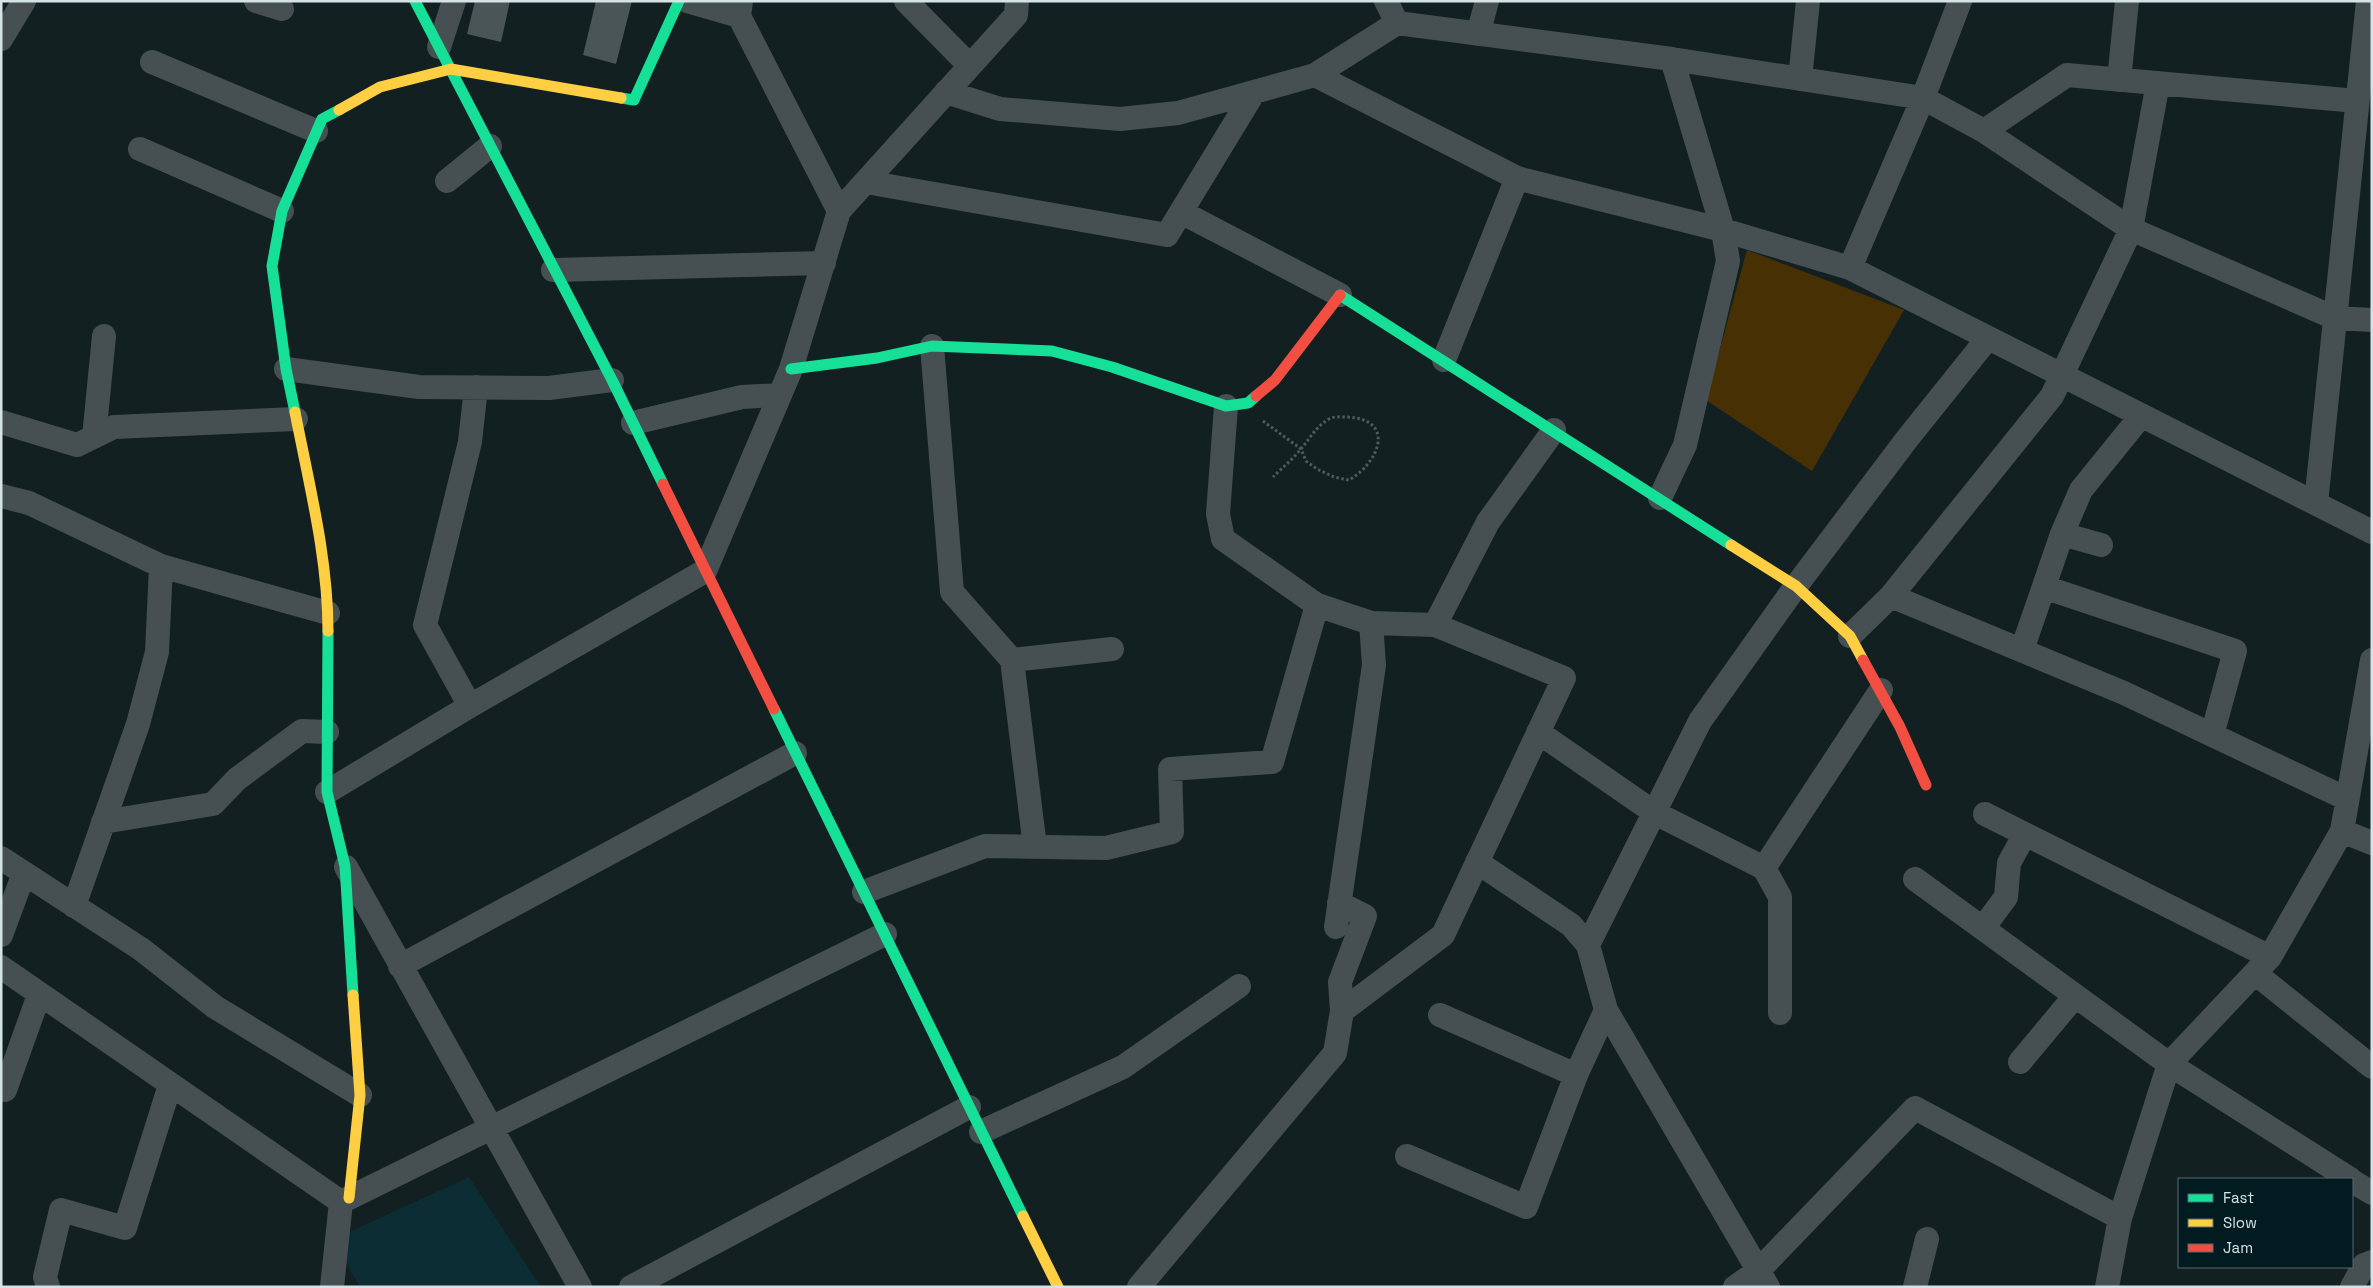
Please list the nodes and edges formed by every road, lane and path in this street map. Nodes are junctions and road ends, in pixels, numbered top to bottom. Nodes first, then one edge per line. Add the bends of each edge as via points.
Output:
1 (24, 1) edge
2 (256, 1) edge
3 (415, 1) edge
4 (454, 1) edge
5 (679, 1) edge
6 (687, 1) edge
7 (906, 1) edge
8 (1017, 1) edge
9 (1386, 1) edge
10 (1487, 1) edge
11 (1808, 1) edge
12 (1960, 1) edge
13 (2127, 1) edge
14 (2368, 1) edge
15 (740, 8) edge
16 (282, 9) dead end
17 (1397, 23) junction
18 (1478, 34) junction
19 (2368, 37) edge
20 (1, 39) edge
21 (439, 48) junction
22 (1672, 59) junction
23 (152, 62) dead end
24 (970, 66) junction
25 (451, 69) junction
26 (1314, 75) junction
27 (1800, 79) junction
28 (2119, 80) junction
29 (2158, 83) junction
30 (946, 92) junction
31 (1254, 92) junction
32 (1923, 98) junction
33 (2358, 101) junction
34 (1984, 130) junction
35 (316, 131) junction
36 (490, 146) junction
37 (140, 149) dead end
38 (1517, 178) junction
39 (446, 182) dead end
40 (866, 182) junction
41 (840, 211) junction
42 (282, 212) junction
43 (1181, 212) junction
44 (2131, 229) junction
45 (1723, 230) junction
46 (824, 264) junction
47 (1850, 268) junction
48 (553, 270) junction
49 (1340, 294) junction
50 (2335, 318) junction
51 (2372, 320) edge
52 (104, 336) dead end
53 (1988, 338) junction
54 (932, 346) junction
55 (1444, 360) junction
56 (286, 369) junction
57 (791, 369) junction
58 (2062, 376) junction
59 (612, 380) junction
60 (476, 387) junction
61 (780, 395) junction
62 (1237, 404) junction
63 (2141, 416) junction
64 (296, 419) junction
65 (1, 422) edge
66 (633, 423) junction
67 (1554, 430) junction
68 (94, 436) junction
69 (1301, 449) junction
70 (1273, 477) dead end
71 (1, 496) edge
72 (1660, 498) junction
73 (2316, 504) junction
74 (2372, 532) edge
75 (2062, 534) junction
76 (2101, 545) dead end
77 (161, 566) junction
78 (705, 571) junction
79 (1796, 586) junction
80 (2044, 587) junction
81 (1892, 596) junction
82 (1317, 605) junction
83 (328, 614) junction
84 (1372, 623) junction
85 (1435, 625) junction
86 (1850, 636) junction
87 (1112, 649) dead end
88 (2022, 650) junction
89 (1012, 660) junction
90 (2372, 660) edge
91 (1881, 690) junction
92 (470, 706) junction
93 (327, 732) junction
94 (1538, 732) junction
95 (2212, 735) junction
96 (794, 753) junction
97 (1926, 785) dead end
98 (327, 792) junction
99 (2347, 799) junction
100 (1655, 813) junction
101 (1985, 814) dead end
102 (103, 822) junction
103 (2342, 831) junction
104 (2025, 834) junction
105 (2372, 843) edge
106 (1035, 847) junction
107 (1, 858) edge
108 (1477, 862) junction
109 (345, 866) junction
110 (1764, 868) junction
111 (24, 873) junction
112 (1915, 879) dead end
113 (864, 892) junction
114 (1340, 903) junction
115 (74, 906) junction
116 (1336, 927) dead end
117 (1983, 928) junction
118 (885, 934) junction
119 (1, 936) edge
120 (1588, 945) junction
121 (400, 966) junction
122 (2263, 966) junction
123 (1, 968) edge
124 (1239, 986) dead end
125 (39, 995) junction
126 (2075, 996) junction
127 (1606, 1010) junction
128 (1342, 1011) junction
129 (1780, 1013) dead end
130 (1440, 1015) dead end
131 (2020, 1062) dead end
132 (2169, 1064) junction
133 (2372, 1067) edge
134 (1576, 1075) junction
135 (170, 1085) junction
136 (5, 1090) dead end
137 (360, 1095) junction
138 (969, 1107) junction
139 (492, 1129) junction
140 (981, 1132) junction
141 (1407, 1156) dead end
142 (2348, 1178) edge
143 (2353, 1181) edge
144 (2372, 1194) edge
145 (345, 1200) junction
146 (2120, 1218) junction
147 (1927, 1239) dead end
148 (2372, 1262) edge
149 (1763, 1279) edge
150 (1053, 1285) edge
151 (48, 1287) edge
152 (332, 1287) edge
153 (580, 1287) edge
154 (631, 1287) edge
155 (1139, 1287) edge
156 (1735, 1287) edge
157 (1915, 1287) edge
158 (2108, 1287) edge
159 (2352, 1287) edge

1 - 20 street
2 - 16 street
3 - 21 street
4 - 21 street
5 - 25 street via 634,100
6 - 15 street
7 - 24 street
8 - 24 street via 1016,15
9 - 17 street
10 - 18 street
11 - 27 street
12 - 32 street
13 - 28 street
14 - 19 street
15 - 41 street
17 - 18 street
17 - 26 street
18 - 22 street
19 - 33 street
21 - 25 street
22 - 27 street
22 - 45 street
23 - 35 street
24 - 30 street
25 - 35 street via 380,88 322,119
25 - 36 street
26 - 31 street
26 - 38 street
27 - 32 street
28 - 29 street
28 - 34 street via 2067,75
29 - 33 street
29 - 44 street
30 - 31 street via 1000,109 1120,119 1178,113
30 - 40 street
31 - 43 street
32 - 34 street
32 - 47 street
33 - 50 street
34 - 44 street
35 - 42 street
36 - 39 street
36 - 48 street
37 - 42 street
38 - 45 street
38 - 55 street
40 - 41 street
40 - 43 street via 1167,235
41 - 46 street
42 - 56 street via 272,266
43 - 49 street
44 - 50 street
44 - 58 street
45 - 47 street
45 - 72 street via 1728,261 1685,445
46 - 48 street
46 - 57 street
47 - 53 street
48 - 59 street
49 - 55 street
49 - 62 street via 1275,380
50 - 51 street
50 - 73 street
52 - 68 street
53 - 58 street
53 - 79 street
54 - 57 street via 877,358
54 - 62 street via 1052,351
54 - 89 street via 952,592
55 - 67 street
56 - 60 street via 419,387
56 - 64 street
57 - 61 street
58 - 63 street
58 - 81 street via 2052,396
59 - 60 street via 549,388
59 - 66 street
60 - 92 street via 470,442 425,625
61 - 66 street via 742,396
61 - 78 street
62 - 69 path
62 - 82 street via 1218,514 1223,539
63 - 73 street
63 - 75 street via 2081,490
64 - 68 street via 114,427
64 - 83 street via 318,527
65 - 68 street via 77,445
66 - 78 street
67 - 72 street
67 - 85 street via 1488,522
69 - 69 path via 1306,461 1317,469 1349,480 1364,472 1379,444 1375,429 1367,421 1342,416 1331,418 1319,426
69 - 70 path
71 - 77 street via 29,503
72 - 79 street
73 - 74 street
75 - 76 street
75 - 80 street
77 - 83 street
77 - 102 street via 156,652 138,724
78 - 92 street
78 - 96 street
79 - 86 street
79 - 100 street via 1700,721
80 - 88 street
80 - 95 street via 2235,651
81 - 86 street
81 - 88 street
82 - 84 street
82 - 106 street via 1272,762 1170,769 1172,832 1106,848
83 - 93 street
84 - 85 street
84 - 114 street via 1374,665
85 - 94 street via 1564,678
86 - 91 street
87 - 89 street
88 - 95 street
89 - 106 street
90 - 99 street
91 - 97 street
91 - 110 street
92 - 98 street
93 - 98 street
93 - 102 street via 302,731 237,780 213,804
94 - 100 street
94 - 108 street
95 - 99 street
96 - 113 street
96 - 121 street
98 - 109 street
99 - 103 street
100 - 110 street
100 - 120 street
101 - 104 street
102 - 115 street
103 - 105 street
103 - 122 street
104 - 117 street via 2009,863 2006,897
104 - 122 street
106 - 113 street via 985,846
107 - 111 street
108 - 120 street via 1571,925
108 - 128 street via 1443,935
109 - 121 street
109 - 137 street
110 - 129 street via 1780,897
111 - 115 street
111 - 119 street
112 - 117 street
113 - 118 street
114 - 116 street
114 - 128 street via 1365,916 1340,982
115 - 137 street via 141,950 215,1007
117 - 126 street
118 - 138 street
118 - 139 street
120 - 127 street
121 - 139 street
122 - 132 street
122 - 133 street
123 - 125 street
124 - 140 street via 1123,1067
125 - 135 street
125 - 136 street
126 - 131 street
126 - 132 street
127 - 134 street
127 - 149 street
128 - 155 street via 1335,1053
130 - 134 street
132 - 142 street
132 - 146 street
134 - 141 street via 1526,1207
135 - 145 street
135 - 151 street via 125,1228 61,1210 45,1277
137 - 145 street
138 - 140 street
138 - 154 street
139 - 145 street
139 - 153 street
140 - 150 street
143 - 144 street
145 - 152 street
146 - 149 street via 1915,1108
146 - 158 street
147 - 157 street
148 - 159 street via 2364,1264
149 - 156 street

